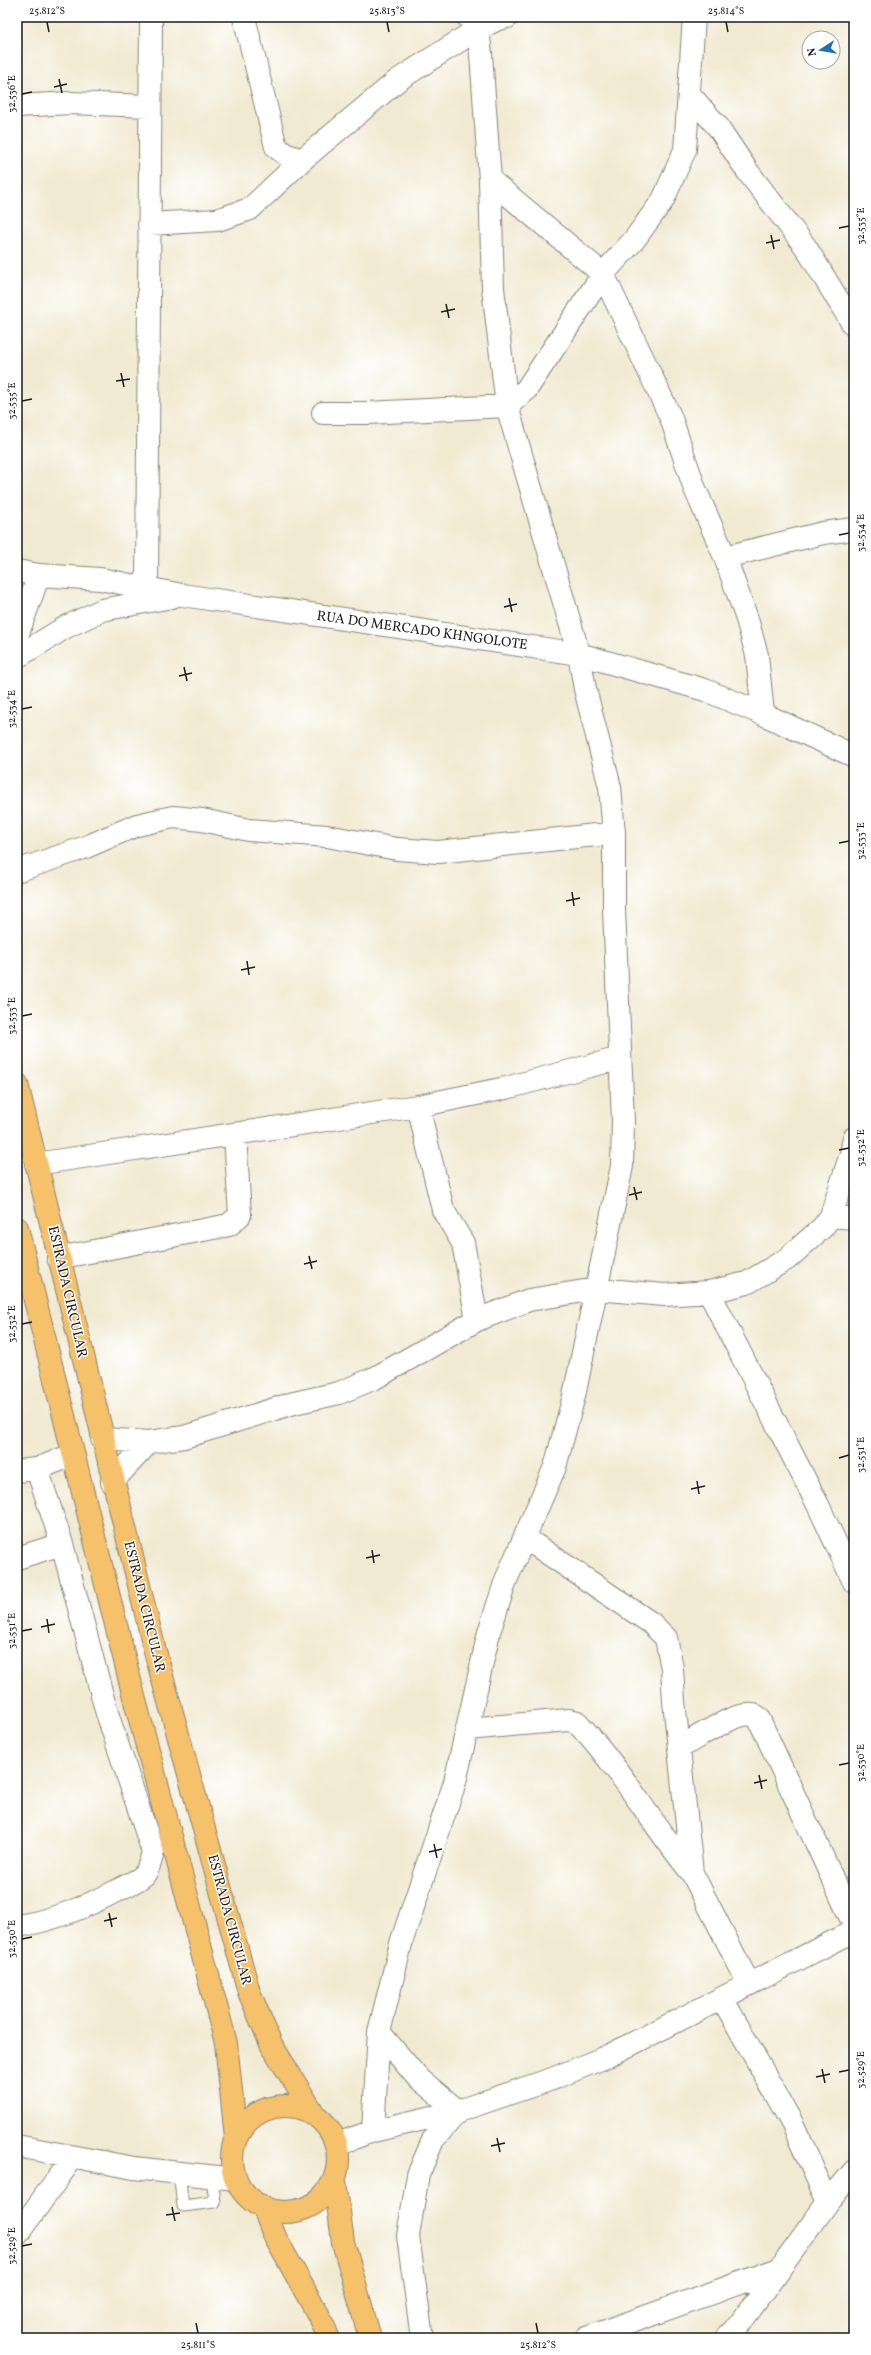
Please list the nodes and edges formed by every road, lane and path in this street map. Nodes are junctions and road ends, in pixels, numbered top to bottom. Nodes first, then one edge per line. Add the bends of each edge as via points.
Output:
1 (151, 17) edge
2 (244, 17) edge
3 (507, 17) edge
4 (694, 17) edge
5 (473, 23) edge
6 (690, 95) junction
7 (17, 106) edge
8 (150, 106) junction
9 (302, 160) junction
10 (490, 180) junction
11 (149, 224) junction
12 (602, 274) junction
13 (854, 326) edge
14 (507, 406) junction
15 (323, 412) dead end
16 (854, 529) edge
17 (725, 557) junction
18 (17, 570) edge
19 (39, 575) junction
20 (147, 587) junction
21 (182, 595) junction
22 (17, 636) edge
23 (579, 654) junction
24 (17, 657) edge
25 (763, 714) junction
26 (854, 756) edge
27 (614, 833) junction
28 (17, 871) edge
29 (620, 1058) junction
30 (17, 1084) edge
31 (418, 1106) junction
32 (235, 1135) junction
33 (853, 1152) edge
34 (36, 1164) junction
35 (832, 1216) junction
36 (854, 1218) edge
37 (17, 1228) edge
38 (58, 1258) junction
39 (596, 1289) junction
40 (709, 1292) junction
41 (477, 1320) junction
42 (102, 1439) junction
43 (149, 1442) junction
44 (72, 1455) junction
45 (27, 1470) edge
46 (112, 1482) junction
47 (525, 1538) junction
48 (62, 1544) junction
49 (17, 1558) edge
50 (854, 1582) edge
51 (467, 1729) junction
52 (679, 1748) junction
53 (692, 1873) junction
54 (854, 1925) edge
55 (17, 1926) edge
56 (854, 1931) edge
57 (749, 1984) junction
58 (722, 1998) junction
59 (379, 2032) junction
60 (458, 2111) junction
61 (314, 2114) junction
62 (373, 2131) junction
63 (236, 2138) junction
64 (336, 2144) junction
65 (17, 2146) edge
66 (73, 2157) junction
67 (854, 2171) edge
68 (179, 2173) junction
69 (212, 2177) junction
70 (236, 2179) junction
71 (334, 2181) junction
72 (828, 2202) junction
73 (264, 2209) junction
74 (17, 2235) edge
75 (779, 2269) junction
76 (328, 2338) edge
77 (370, 2338) edge
78 (422, 2338) edge
79 (586, 2338) edge
80 (727, 2338) edge

1 - 8 street
2 - 9 street via 276,147 285,154
3 - 5 street
4 - 6 street
5 - 9 street via 398,80
5 - 10 street
6 - 12 street via 685,150 663,200 634,240
6 - 13 street via 718,127 748,172 805,246
7 - 8 street via 70,103
8 - 11 street
9 - 11 street via 250,208 217,220
10 - 12 street
10 - 14 street via 493,288
11 - 20 street
12 - 14 street via 526,390
12 - 17 street via 671,418 695,489
14 - 15 street via 367,413
14 - 23 street
16 - 17 street via 823,533
17 - 25 street via 757,655
18 - 19 street, RUA DO MERCADO KHNGOLOTE
19 - 20 street, RUA DO MERCADO KHNGOLOTE
19 - 22 street
20 - 21 street, RUA DO MERCADO KHNGOLOTE
21 - 23 street, RUA DO MERCADO KHNGOLOTE
21 - 24 street via 102,610 66,627
23 - 25 street, RUA DO MERCADO KHNGOLOTE via 706,690
23 - 27 street via 585,689 610,787
25 - 26 street, RUA DO MERCADO KHNGOLOTE
27 - 28 street via 438,852 398,849 327,836 248,830 173,817 137,825
27 - 29 street
29 - 31 street via 506,1088
29 - 39 street via 622,1166
30 - 34 main road, ESTRADA CIRCULAR
31 - 32 street
31 - 41 street via 443,1210 463,1243
32 - 34 street
32 - 38 street via 240,1214 229,1225
33 - 35 street
34 - 38 main road, ESTRADA CIRCULAR
35 - 36 street
35 - 40 street via 787,1259 747,1283
37 - 44 main road
38 - 42 main road, ESTRADA CIRCULAR
39 - 40 street via 664,1295
39 - 41 street via 529,1300
39 - 47 street via 574,1396 555,1467
40 - 50 street via 818,1505
41 - 43 street via 375,1378 338,1393 294,1403 211,1430
42 - 43 street
42 - 46 main road, ESTRADA CIRCULAR
43 - 46 street
44 - 45 street
44 - 63 main road via 226,2043
45 - 48 street
46 - 61 main road, ESTRADA CIRCULAR via 155,1651 249,1992 271,2044
47 - 51 street via 506,1580 489,1632
47 - 52 street via 651,1623 666,1638 672,1668
48 - 49 street
48 - 55 street via 106,1710 127,1780 153,1852 151,1863 144,1875 132,1882 93,1903 36,1923
51 - 53 street via 570,1720 577,1722
51 - 59 street via 455,1782 402,1940
52 - 53 street
52 - 54 street via 740,1715 752,1713 758,1717
53 - 57 street
56 - 57 street
57 - 58 street
58 - 60 street via 608,2056 552,2079
58 - 72 street via 793,2125
59 - 60 street via 418,2077
59 - 62 street
60 - 62 street
60 - 78 street via 432,2140 418,2176 408,2236
61 - 63 main road via 297,2107 279,2106 261,2111 246,2122
61 - 64 main road via 328,2127
62 - 64 street
63 - 70 main road via 232,2158
64 - 71 main road via 339,2163
65 - 66 street
66 - 68 street
66 - 74 street
67 - 72 street
68 - 69 street
68 - 69 lane via 183,2206 215,2202
69 - 70 street
70 - 73 main road via 247,2197
71 - 73 main road via 323,2198 305,2210 285,2213
71 - 77 main road via 343,2242
72 - 75 street
73 - 76 main road via 275,2237 323,2323
75 - 79 street
75 - 80 street

